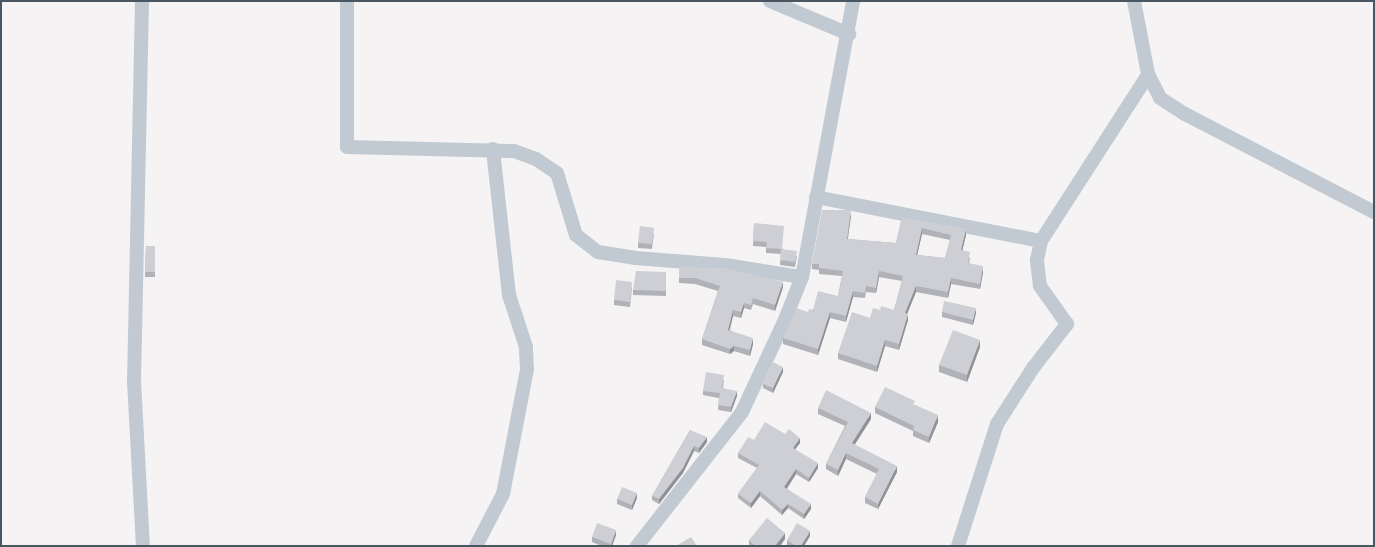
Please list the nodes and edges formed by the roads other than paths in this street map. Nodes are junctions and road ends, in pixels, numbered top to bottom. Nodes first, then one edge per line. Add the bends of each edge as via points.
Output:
1 (142, 1) edge
2 (347, 1) edge
3 (770, 1) edge
4 (853, 1) edge
5 (1134, 1) edge
6 (848, 34) junction
7 (1148, 75) junction
8 (493, 149) junction
9 (816, 197) junction
10 (1374, 212) edge
11 (1041, 242) junction
12 (802, 277) junction
13 (143, 546) edge
14 (476, 546) edge
15 (638, 546) edge
16 (958, 546) edge

1 - 13 street via 134,381
2 - 8 street via 347,147
3 - 6 street
4 - 6 street
5 - 7 street
6 - 9 street
7 - 10 street via 1160,98 1184,113
7 - 11 street
8 - 12 street via 514,151 536,159 557,173 576,235 598,252 725,265
8 - 14 street via 509,295 526,347 527,369 503,494
9 - 11 street
9 - 12 street
11 - 16 street via 1038,260 1040,286 1067,324 1033,368 997,424
12 - 15 street via 742,412

